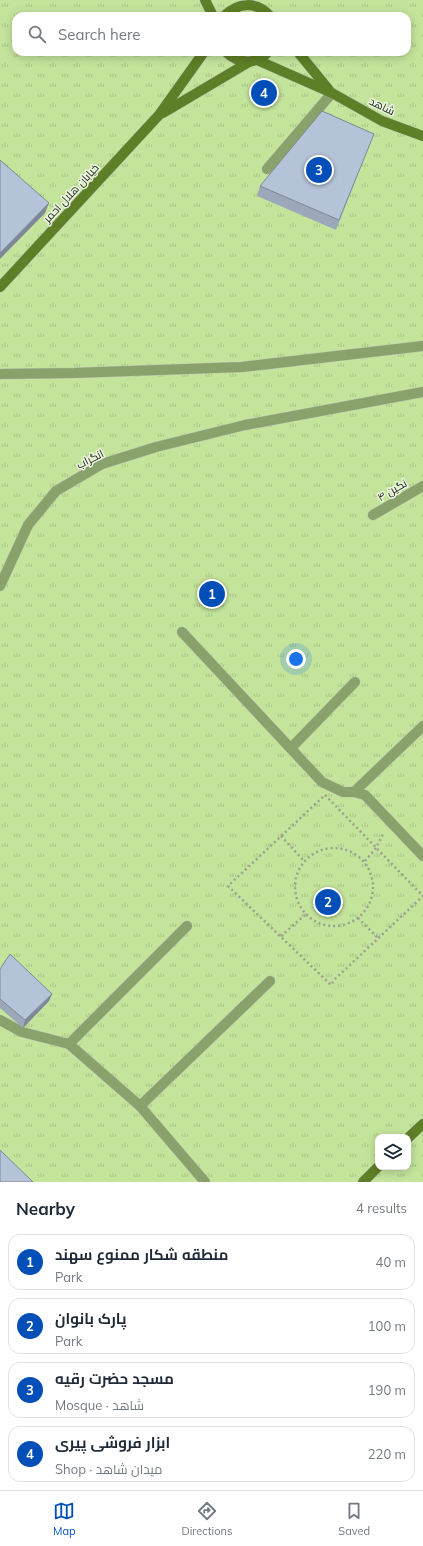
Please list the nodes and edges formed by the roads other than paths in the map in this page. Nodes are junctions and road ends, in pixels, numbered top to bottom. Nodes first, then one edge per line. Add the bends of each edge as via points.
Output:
1 (205, 0) edge
2 (252, 3) edge
3 (211, 12) edge
4 (229, 12) edge
5 (266, 12) edge
6 (201, 56) edge
7 (230, 56) edge
8 (261, 56) edge
9 (301, 56) edge
10 (253, 61) junction
11 (332, 93) junction
12 (159, 115) junction
13 (423, 136) edge
14 (267, 169) dead end
15 (0, 287) edge
16 (423, 346) edge
17 (0, 374) edge
18 (423, 392) edge
19 (423, 486) edge
20 (373, 515) dead end
21 (0, 586) edge
22 (182, 632) dead end
23 (355, 682) dead end
24 (423, 726) edge
25 (291, 748) junction
26 (354, 792) junction
27 (423, 856) edge
28 (187, 926) dead end
29 (270, 981) dead end
30 (0, 1020) edge
31 (69, 1044) junction
32 (140, 1106) junction
33 (423, 1124) edge
34 (411, 1135) edge
35 (375, 1170) edge
36 (205, 1182) edge
37 (363, 1182) edge

1 - 3 street
2 - 4 street via 238,6
2 - 5 street
6 - 12 street
7 - 10 street, شاهد via 240,61
8 - 10 street
9 - 11 street
10 - 11 street, شاهد
10 - 12 street
11 - 13 street, شاهد via 382,121
11 - 14 street
12 - 15 street, خیابان هلال احمر
16 - 17 street via 242,367
18 - 21 street, انگراب via 245,425 156,447 102,464 56,491 28,525
19 - 20 street, نگین ۴
22 - 25 street
23 - 25 street
24 - 26 street
25 - 26 street via 322,782 343,792
26 - 27 street via 365,795
28 - 31 street
29 - 32 street
30 - 31 street via 22,1032
31 - 32 street
32 - 36 street
33 - 34 street
35 - 37 street

